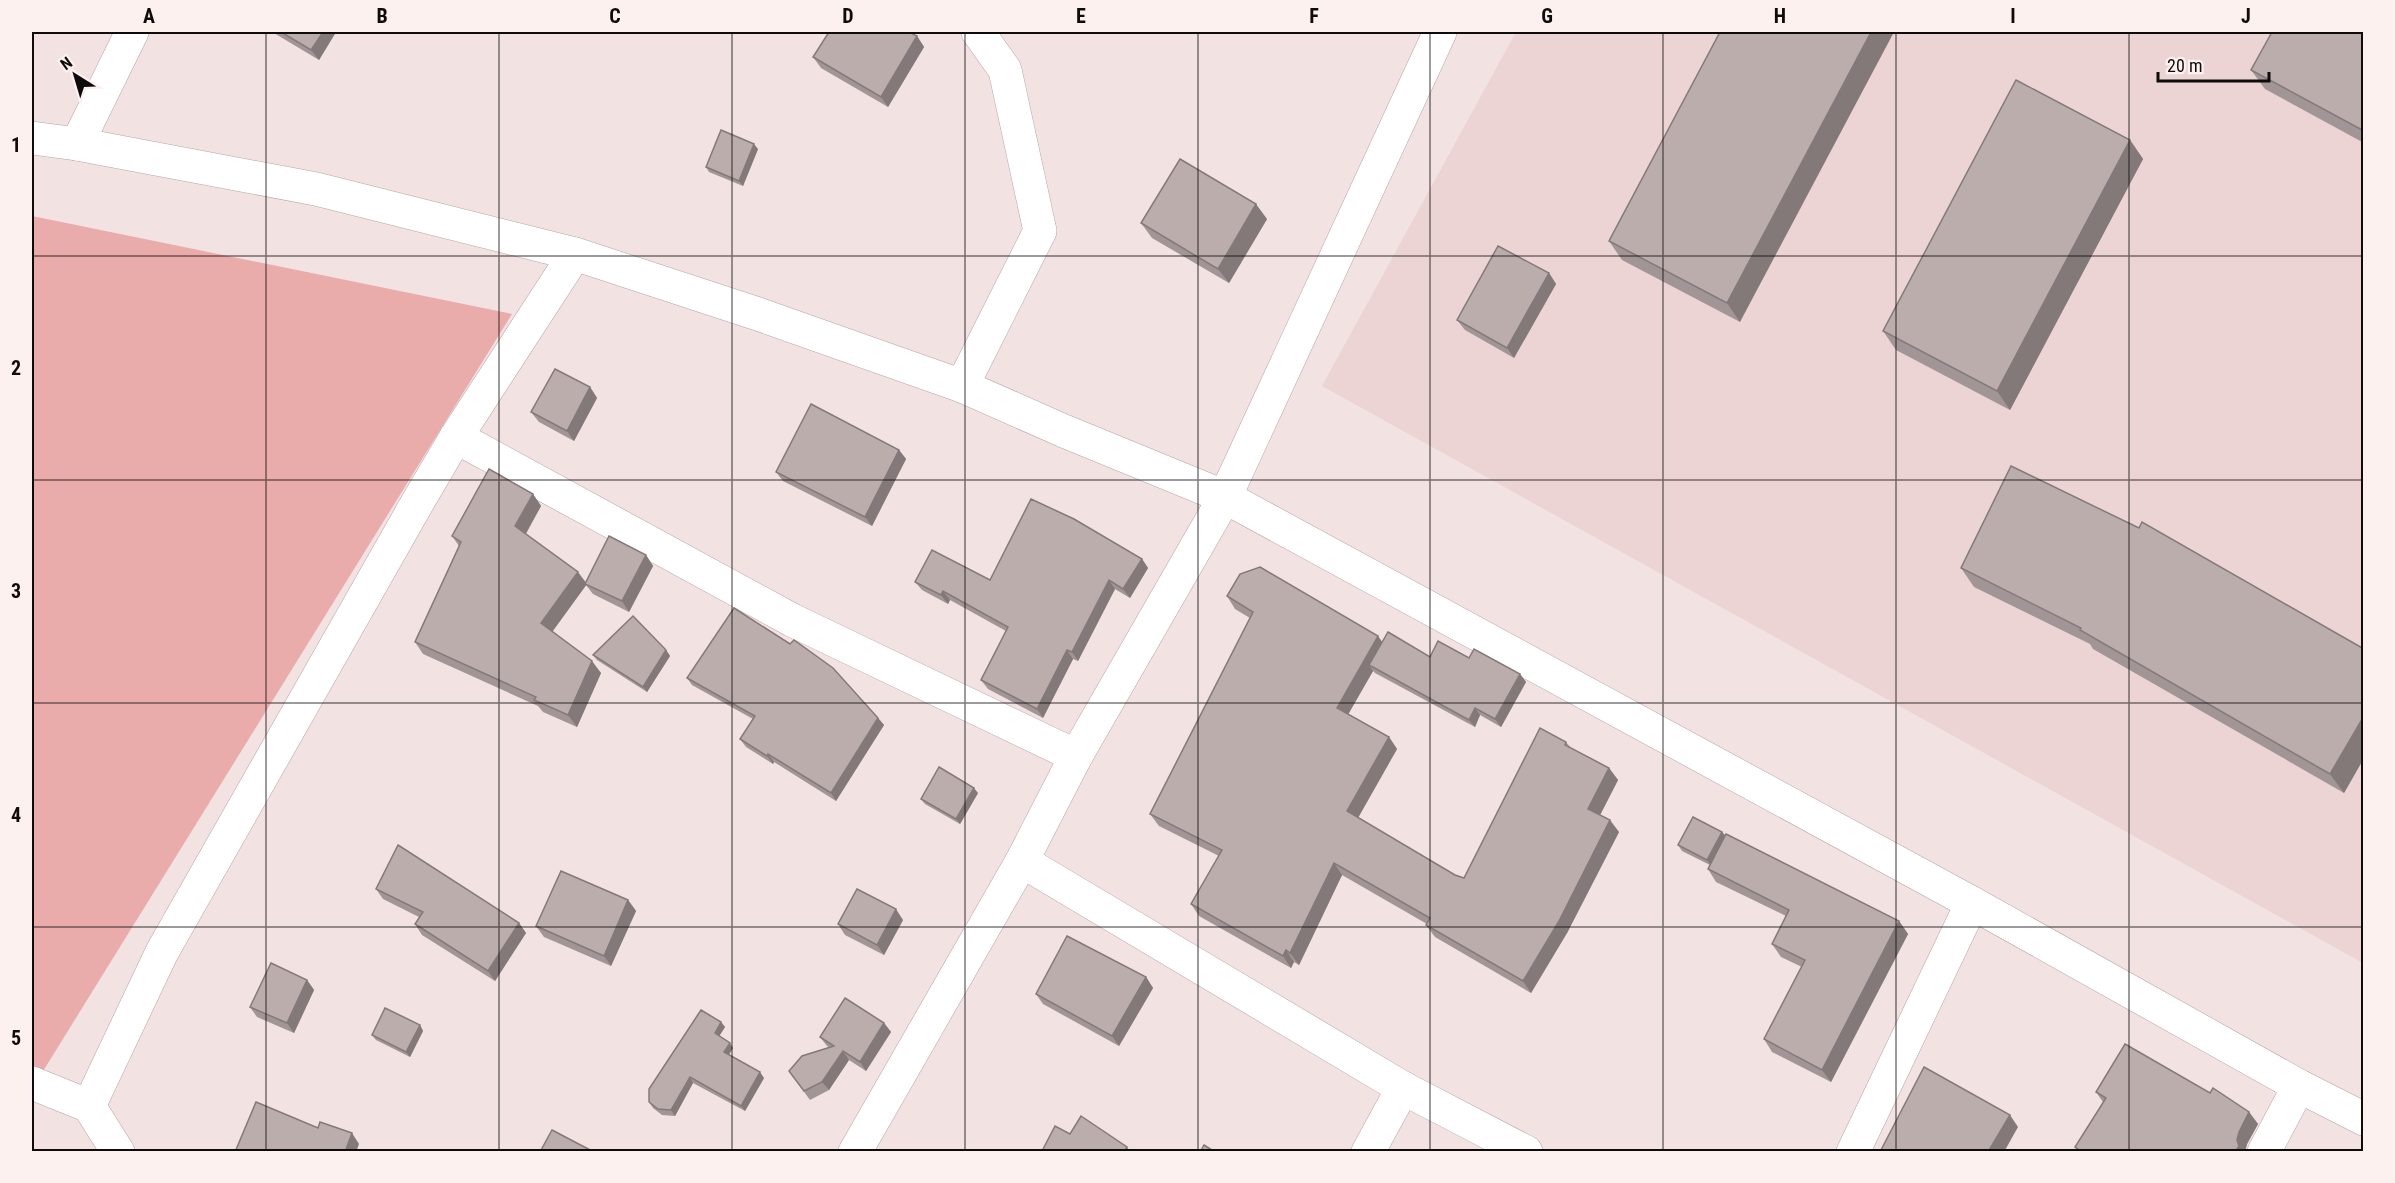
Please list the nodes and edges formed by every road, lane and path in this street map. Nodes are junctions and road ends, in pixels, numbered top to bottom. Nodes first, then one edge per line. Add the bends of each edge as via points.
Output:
1 (132, 32) edge
2 (978, 32) edge
3 (1440, 32) edge
4 (32, 138) edge
5 (77, 144) junction
6 (575, 254) junction
7 (962, 386) junction
8 (456, 437) junction
9 (1225, 497) junction
10 (1076, 756) junction
11 (1022, 861) junction
12 (1972, 903) junction
13 (32, 1083) edge
14 (2299, 1086) junction
15 (1403, 1088) junction
16 (32, 1098) edge
17 (89, 1106) junction
18 (2364, 1119) edge
19 (118, 1152) edge
20 (855, 1152) edge
21 (1368, 1152) edge
22 (1526, 1152) edge
23 (1853, 1152) edge
24 (2264, 1152) edge

1 - 5 main road
2 - 7 main road via 1005,70 1040,231
3 - 9 main road
4 - 5 main road
5 - 6 main road via 316,189
6 - 7 main road
6 - 8 main road
7 - 9 main road
8 - 10 main road via 792,620
8 - 17 main road via 162,952
9 - 10 main road
9 - 12 main road
10 - 11 main road
11 - 15 main road
11 - 20 main road
12 - 14 main road
12 - 23 main road
13 - 17 main road
14 - 18 main road
14 - 24 main road
15 - 21 main road
15 - 22 main road
16 - 17 main road
17 - 19 main road

